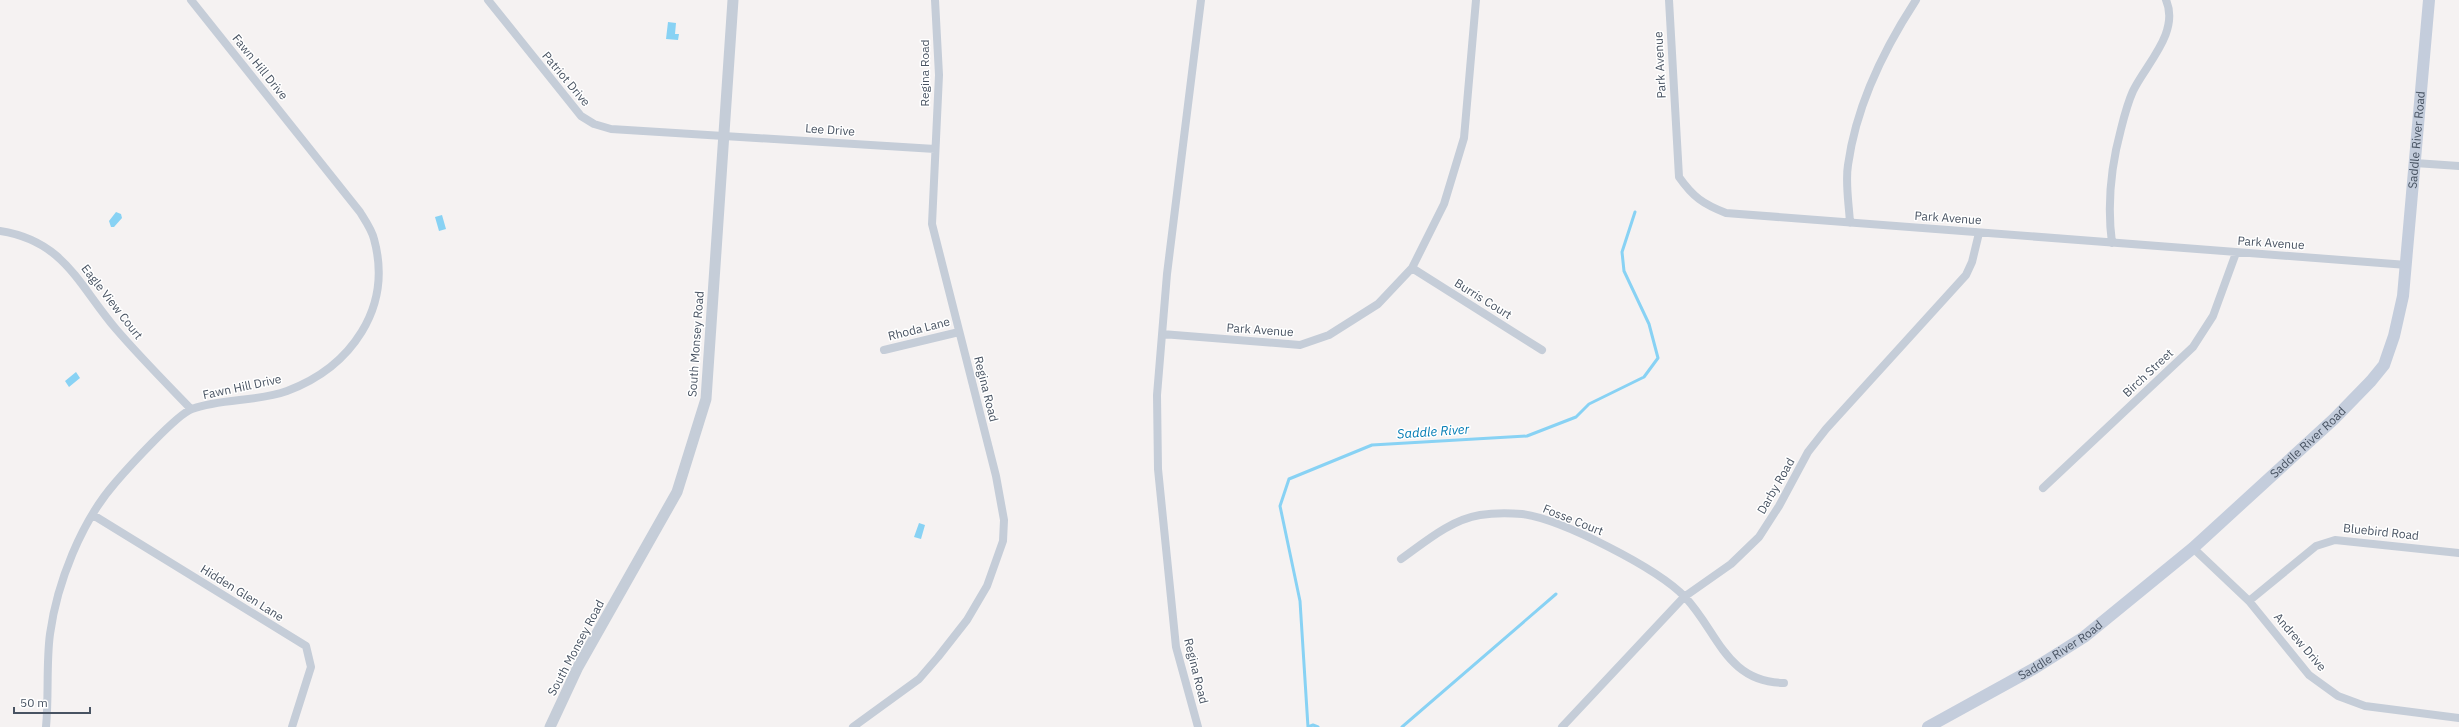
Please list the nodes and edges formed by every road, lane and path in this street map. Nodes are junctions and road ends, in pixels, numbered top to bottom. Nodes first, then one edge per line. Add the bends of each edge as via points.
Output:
1 (190, 0) edge
2 (488, 0) edge
3 (733, 0) edge
4 (935, 0) edge
5 (1201, 0) edge
6 (1476, 0) edge
7 (1669, 0) edge
8 (1916, 0) edge
9 (2166, 0) edge
10 (2429, 0) edge
11 (723, 136) junction
12 (935, 149) junction
13 (2415, 163) junction
14 (2459, 166) edge
15 (1850, 223) junction
16 (0, 230) edge
17 (1979, 233) junction
18 (2112, 243) junction
19 (2236, 253) junction
20 (2407, 265) junction
21 (1412, 268) junction
22 (959, 332) junction
23 (1162, 334) junction
24 (884, 350) dead end
25 (1542, 350) dead end
26 (191, 409) junction
27 (2043, 488) dead end
28 (93, 516) junction
29 (2193, 548) junction
30 (2459, 553) edge
31 (1401, 559) dead end
32 (1684, 597) junction
33 (2249, 601) junction
34 (1784, 683) dead end
35 (2459, 718) edge
36 (46, 727) edge
37 (292, 727) edge
38 (550, 727) edge
39 (853, 727) edge
40 (1198, 727) edge
41 (1562, 727) edge
42 (1928, 727) edge

1 - 26 street, Fawn Hill Drive via 360,212 374,238 380,276 373,312 355,344 335,363 287,391
2 - 11 street, Patriot Drive via 556,88 581,116 594,124 611,129
3 - 11 street, South Monsey Road
4 - 12 street, Regina Road via 940,75
5 - 23 street, Regina Road
6 - 21 street, Park Avenue via 1464,138 1444,204
7 - 15 street, Park Avenue via 1679,177 1692,196 1726,213
8 - 15 street via 1874,76 1860,110 1848,166
9 - 18 street via 2170,8 2166,35 2133,91 2121,129 2110,187 2109,221
10 - 13 main road, Saddle River Road
11 - 12 street, Lee Drive
11 - 38 street, South Monsey Road via 706,399 677,492 578,667
12 - 22 street, Regina Road via 932,224
13 - 14 street
13 - 20 main road, Saddle River Road
15 - 17 street, Park Avenue
16 - 26 street, Eagle View Court via 31,239 54,253 76,273 115,328
17 - 18 street, Park Avenue
17 - 32 street, Darby Road via 1966,276 1826,428 1808,452 1759,537 1731,564
18 - 19 street, Park Avenue
19 - 20 street, Park Avenue
19 - 27 street, Birch Street via 2213,316 2193,348
20 - 29 main road, Saddle River Road via 2394,336 2384,364 2372,381
21 - 23 street, Park Avenue via 1378,304 1329,335 1300,345
21 - 25 street, Burris Court
22 - 24 street, Rhoda Lane
22 - 39 street, Regina Road via 996,476 1004,520 1003,541 987,586 967,620 938,657 919,679
23 - 40 street, Regina Road via 1157,395 1158,469 1176,647
26 - 28 street, Fawn Hill Drive via 165,431 114,484
28 - 36 street, Fawn Hill Drive via 73,551 58,596 50,634
28 - 37 street, Hidden Glen Lane via 306,646 311,667
29 - 33 street, Andrew Drive
29 - 42 main road, Saddle River Road via 2084,637 2035,668
30 - 33 street, Bluebird Road via 2335,540 2316,546
31 - 32 street, Fosse Court via 1456,522 1479,516 1522,514 1546,520 1622,554 1646,568
32 - 34 street, Fosse Court via 1724,652 1745,672 1767,683
32 - 41 street, Darby Road
33 - 35 street, Andrew Drive via 2309,675 2338,696 2365,706

